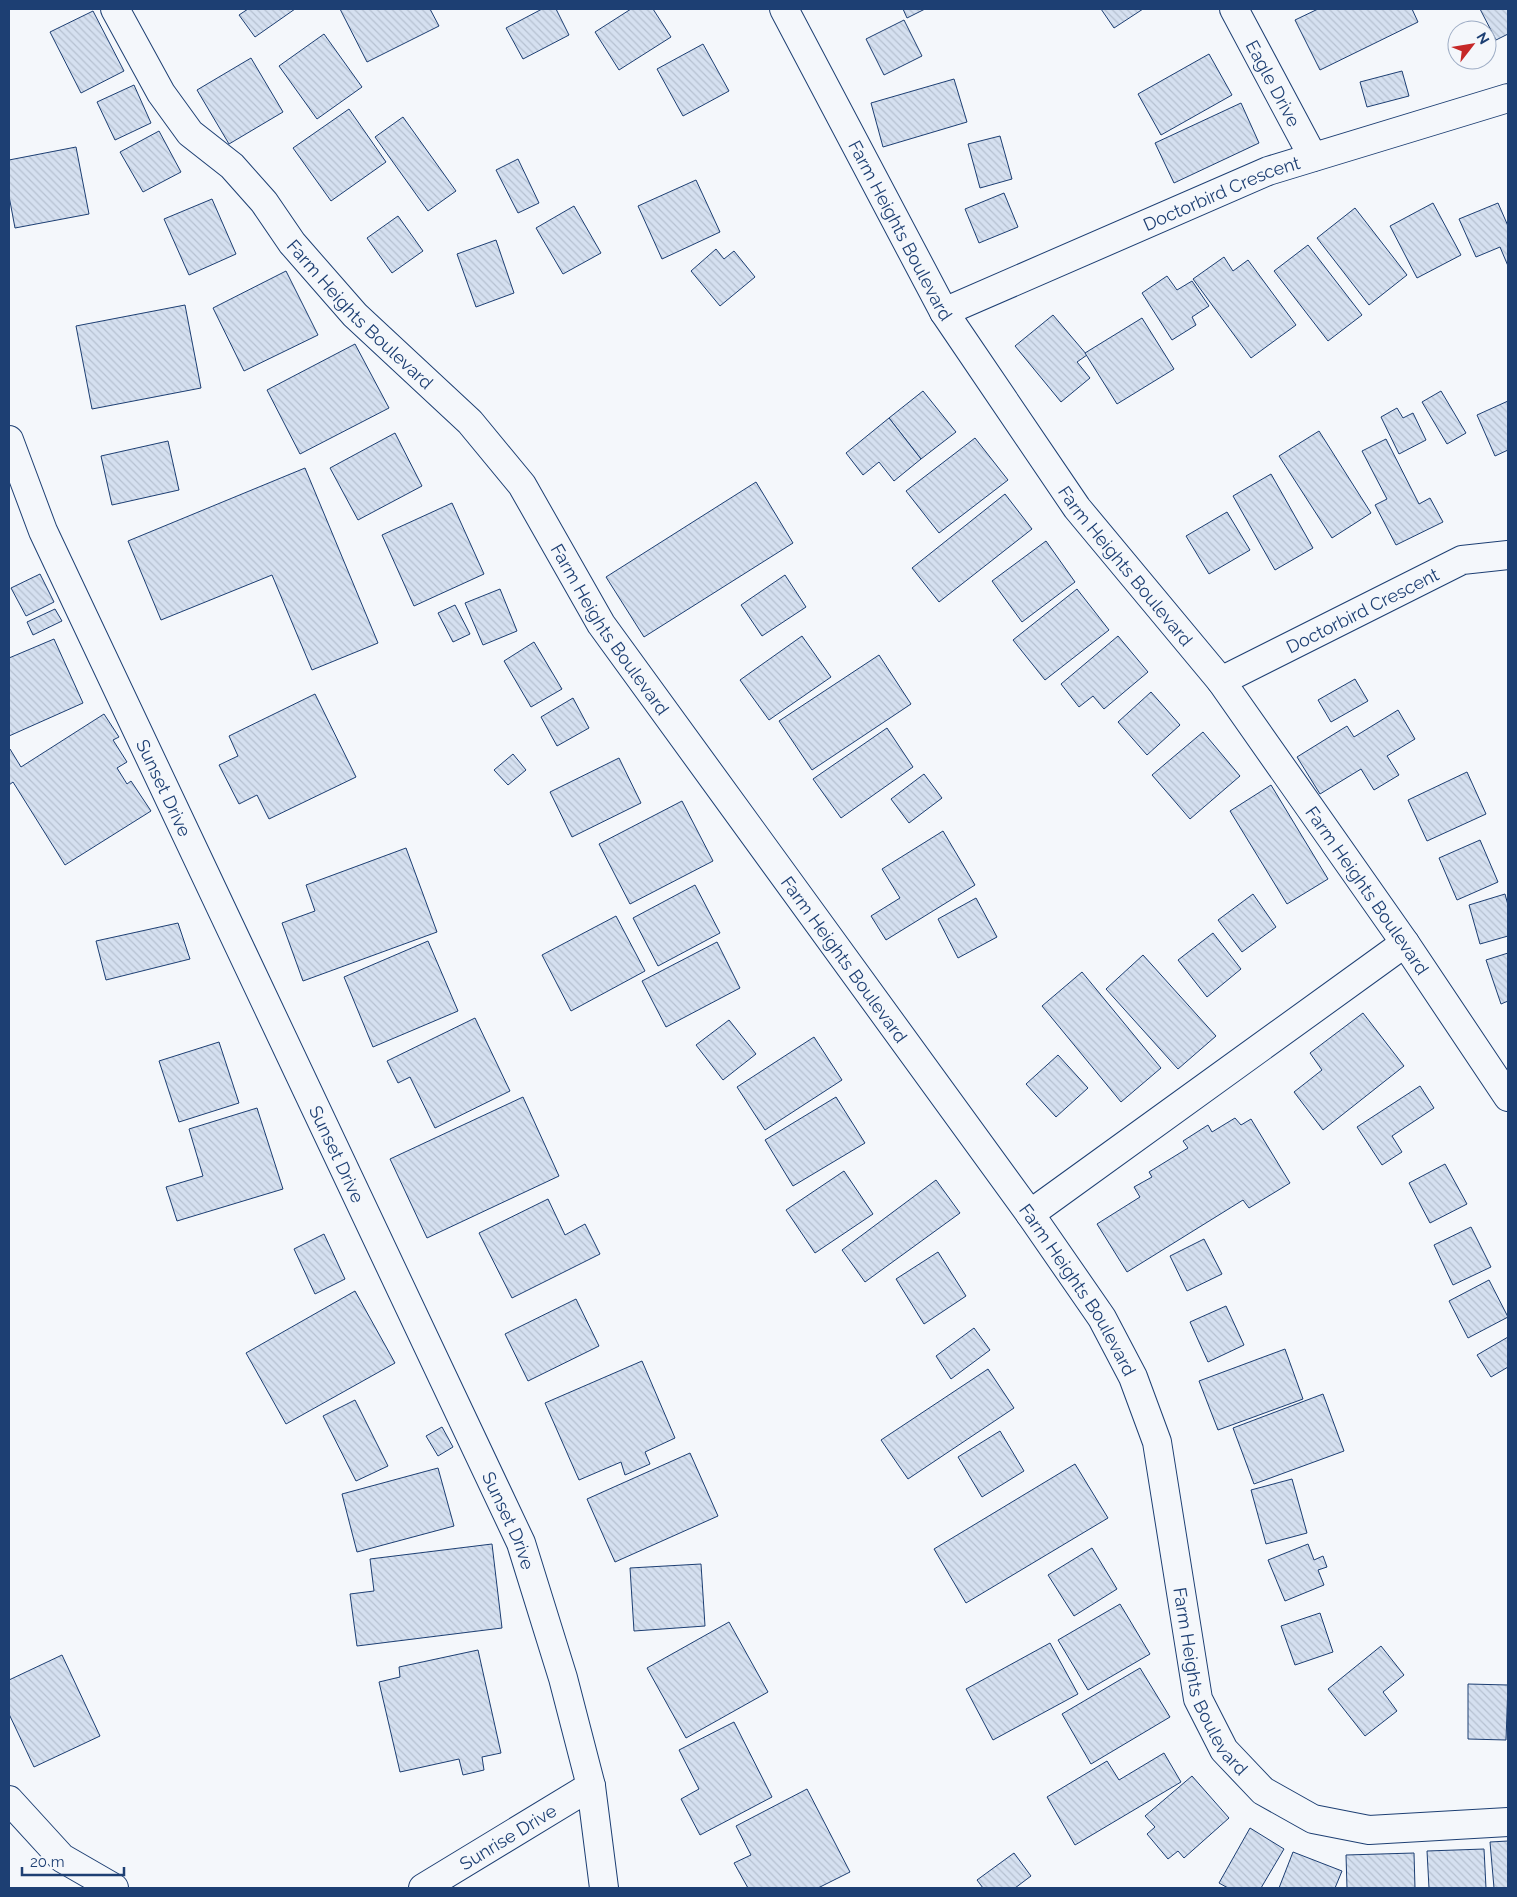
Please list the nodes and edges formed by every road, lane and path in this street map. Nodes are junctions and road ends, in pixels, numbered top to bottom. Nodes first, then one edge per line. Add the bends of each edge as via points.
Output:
1 (115, 9) edge
2 (784, 9) edge
3 (1234, 9) edge
4 (1508, 98) edge
5 (1313, 157) junction
6 (944, 312) junction
7 (9, 440) edge
8 (1508, 555) edge
9 (1221, 681) junction
10 (1405, 943) junction
11 (1508, 1097) edge
12 (1030, 1214) junction
13 (591, 1786) junction
14 (9, 1800) edge
15 (1508, 1822) edge
16 (114, 1888) edge
17 (423, 1888) edge
18 (604, 1888) edge

1 - 12 street, Farm Heights Boulevard via 160,93 190,133 232,166 264,202 292,243 355,315 470,422 522,485 601,624
2 - 6 street, Farm Heights Boulevard
3 - 5 street, Eagle Drive
4 - 5 street, Doctorbird Crescent
5 - 6 street, Doctorbird Crescent via 1268,171
6 - 9 street, Farm Heights Boulevard via 1077,508
7 - 13 street, Sunset Drive via 43,531 521,1543 563,1678
8 - 9 street, Doctorbird Crescent via 1462,560
9 - 10 street, Farm Heights Boulevard
10 - 11 street, Farm Heights Boulevard
10 - 12 street
12 - 15 street, Farm Heights Boulevard via 1102,1318 1133,1377 1157,1442 1198,1699 1224,1750 1263,1791 1313,1819 1370,1830
13 - 17 street, Sunrise Drive
13 - 18 street, Sunset Drive
14 - 16 street via 62,1858

